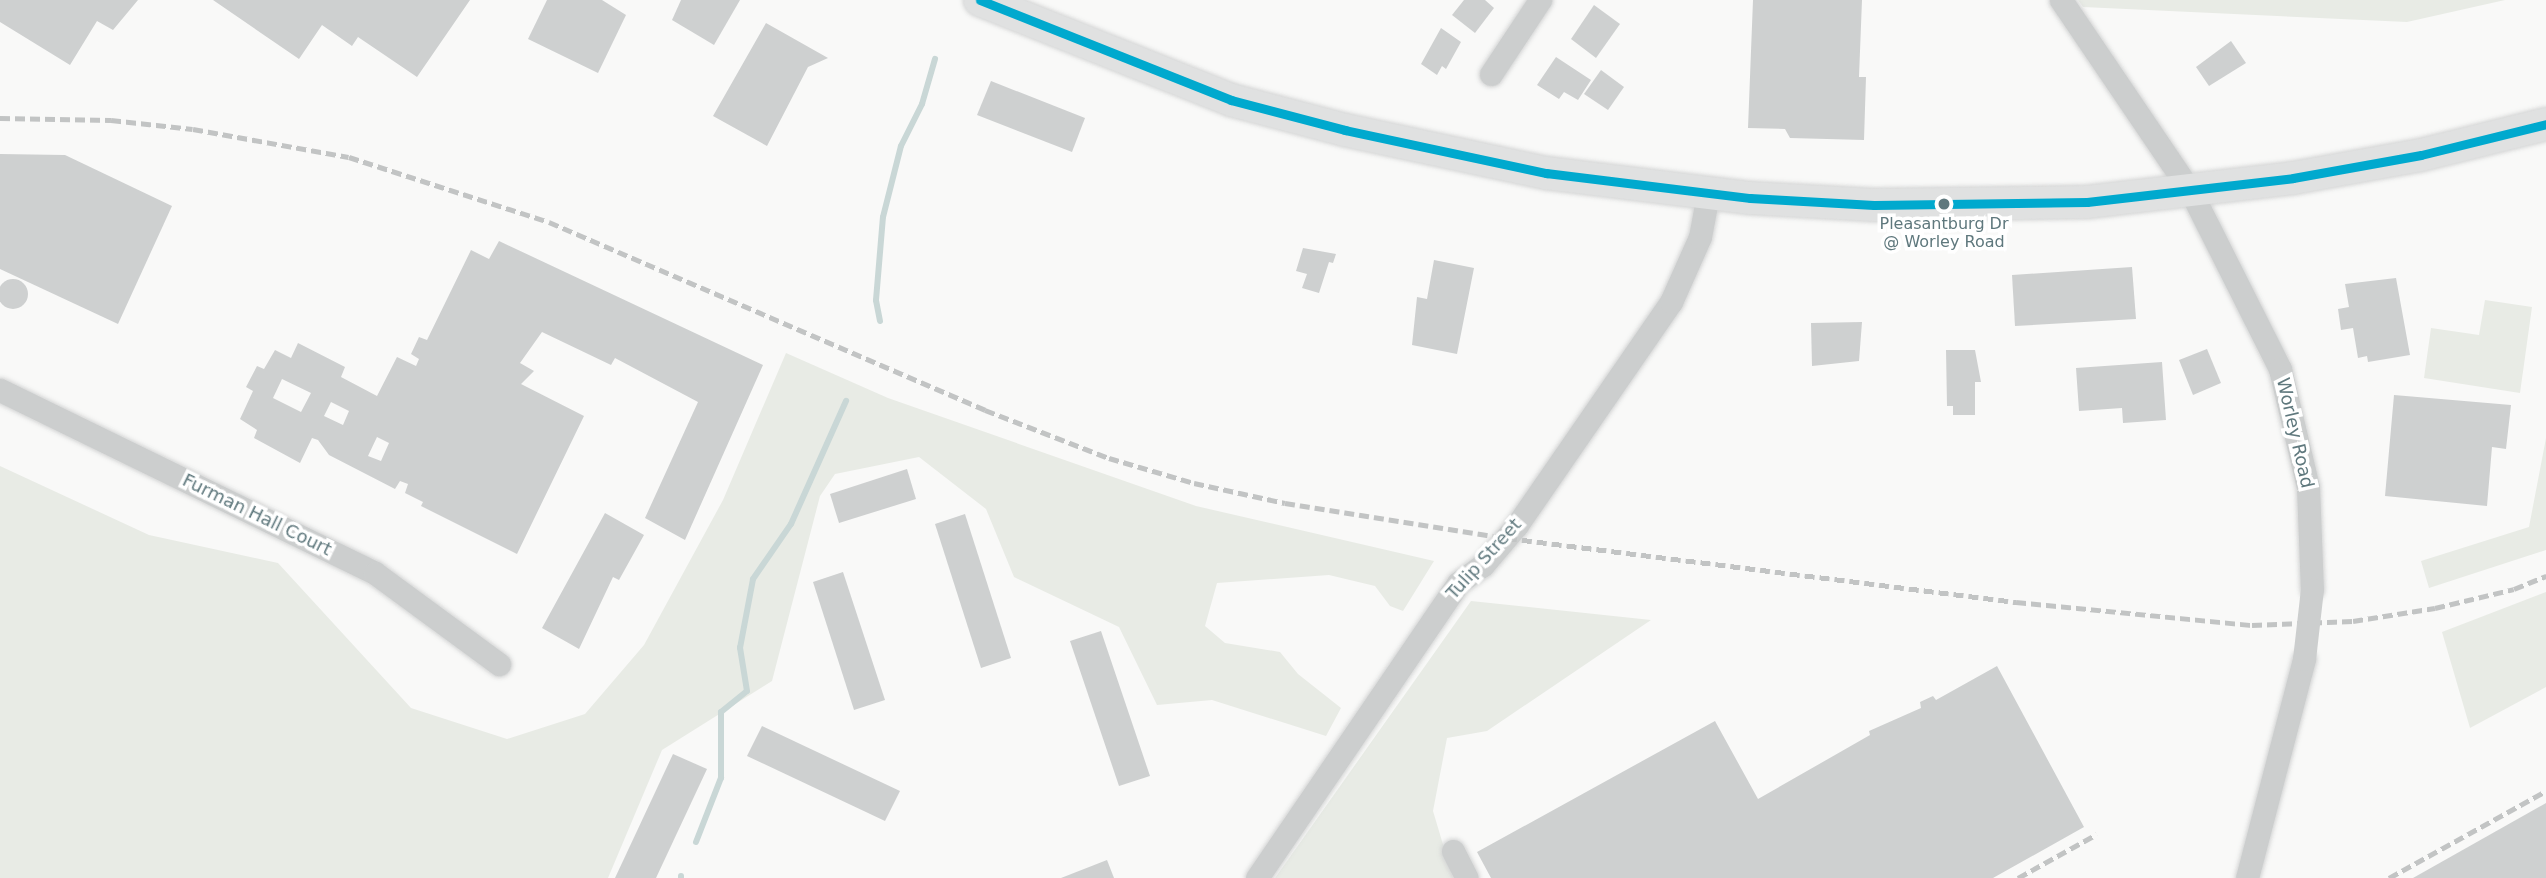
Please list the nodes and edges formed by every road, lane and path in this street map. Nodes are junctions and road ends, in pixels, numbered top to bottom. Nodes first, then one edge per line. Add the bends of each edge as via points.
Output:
1 (980, 0) edge
2 (1540, 0) edge
3 (2061, 0) edge
4 (1491, 74) dead end
5 (2546, 124) edge
6 (2191, 192) junction
7 (1708, 194) junction
8 (0, 390) edge
9 (499, 664) dead end
10 (1453, 851) dead end
11 (1257, 878) edge
12 (1467, 878) edge
13 (2247, 878) edge

1 - 7 main road via 1244,103 1447,154 1546,173
2 - 4 street
3 - 6 street, Worley Road
5 - 6 main road via 2421,155
6 - 7 main road via 2018,206 1874,205
6 - 13 street, Worley Road, bridge via 2259,319 2290,399 2308,487 2312,589 2304,659
7 - 11 street, Tulip Street via 1700,237 1671,302 1517,525 1483,565 1458,583
8 - 9 street, Furman Hall Court via 375,573
10 - 12 street

